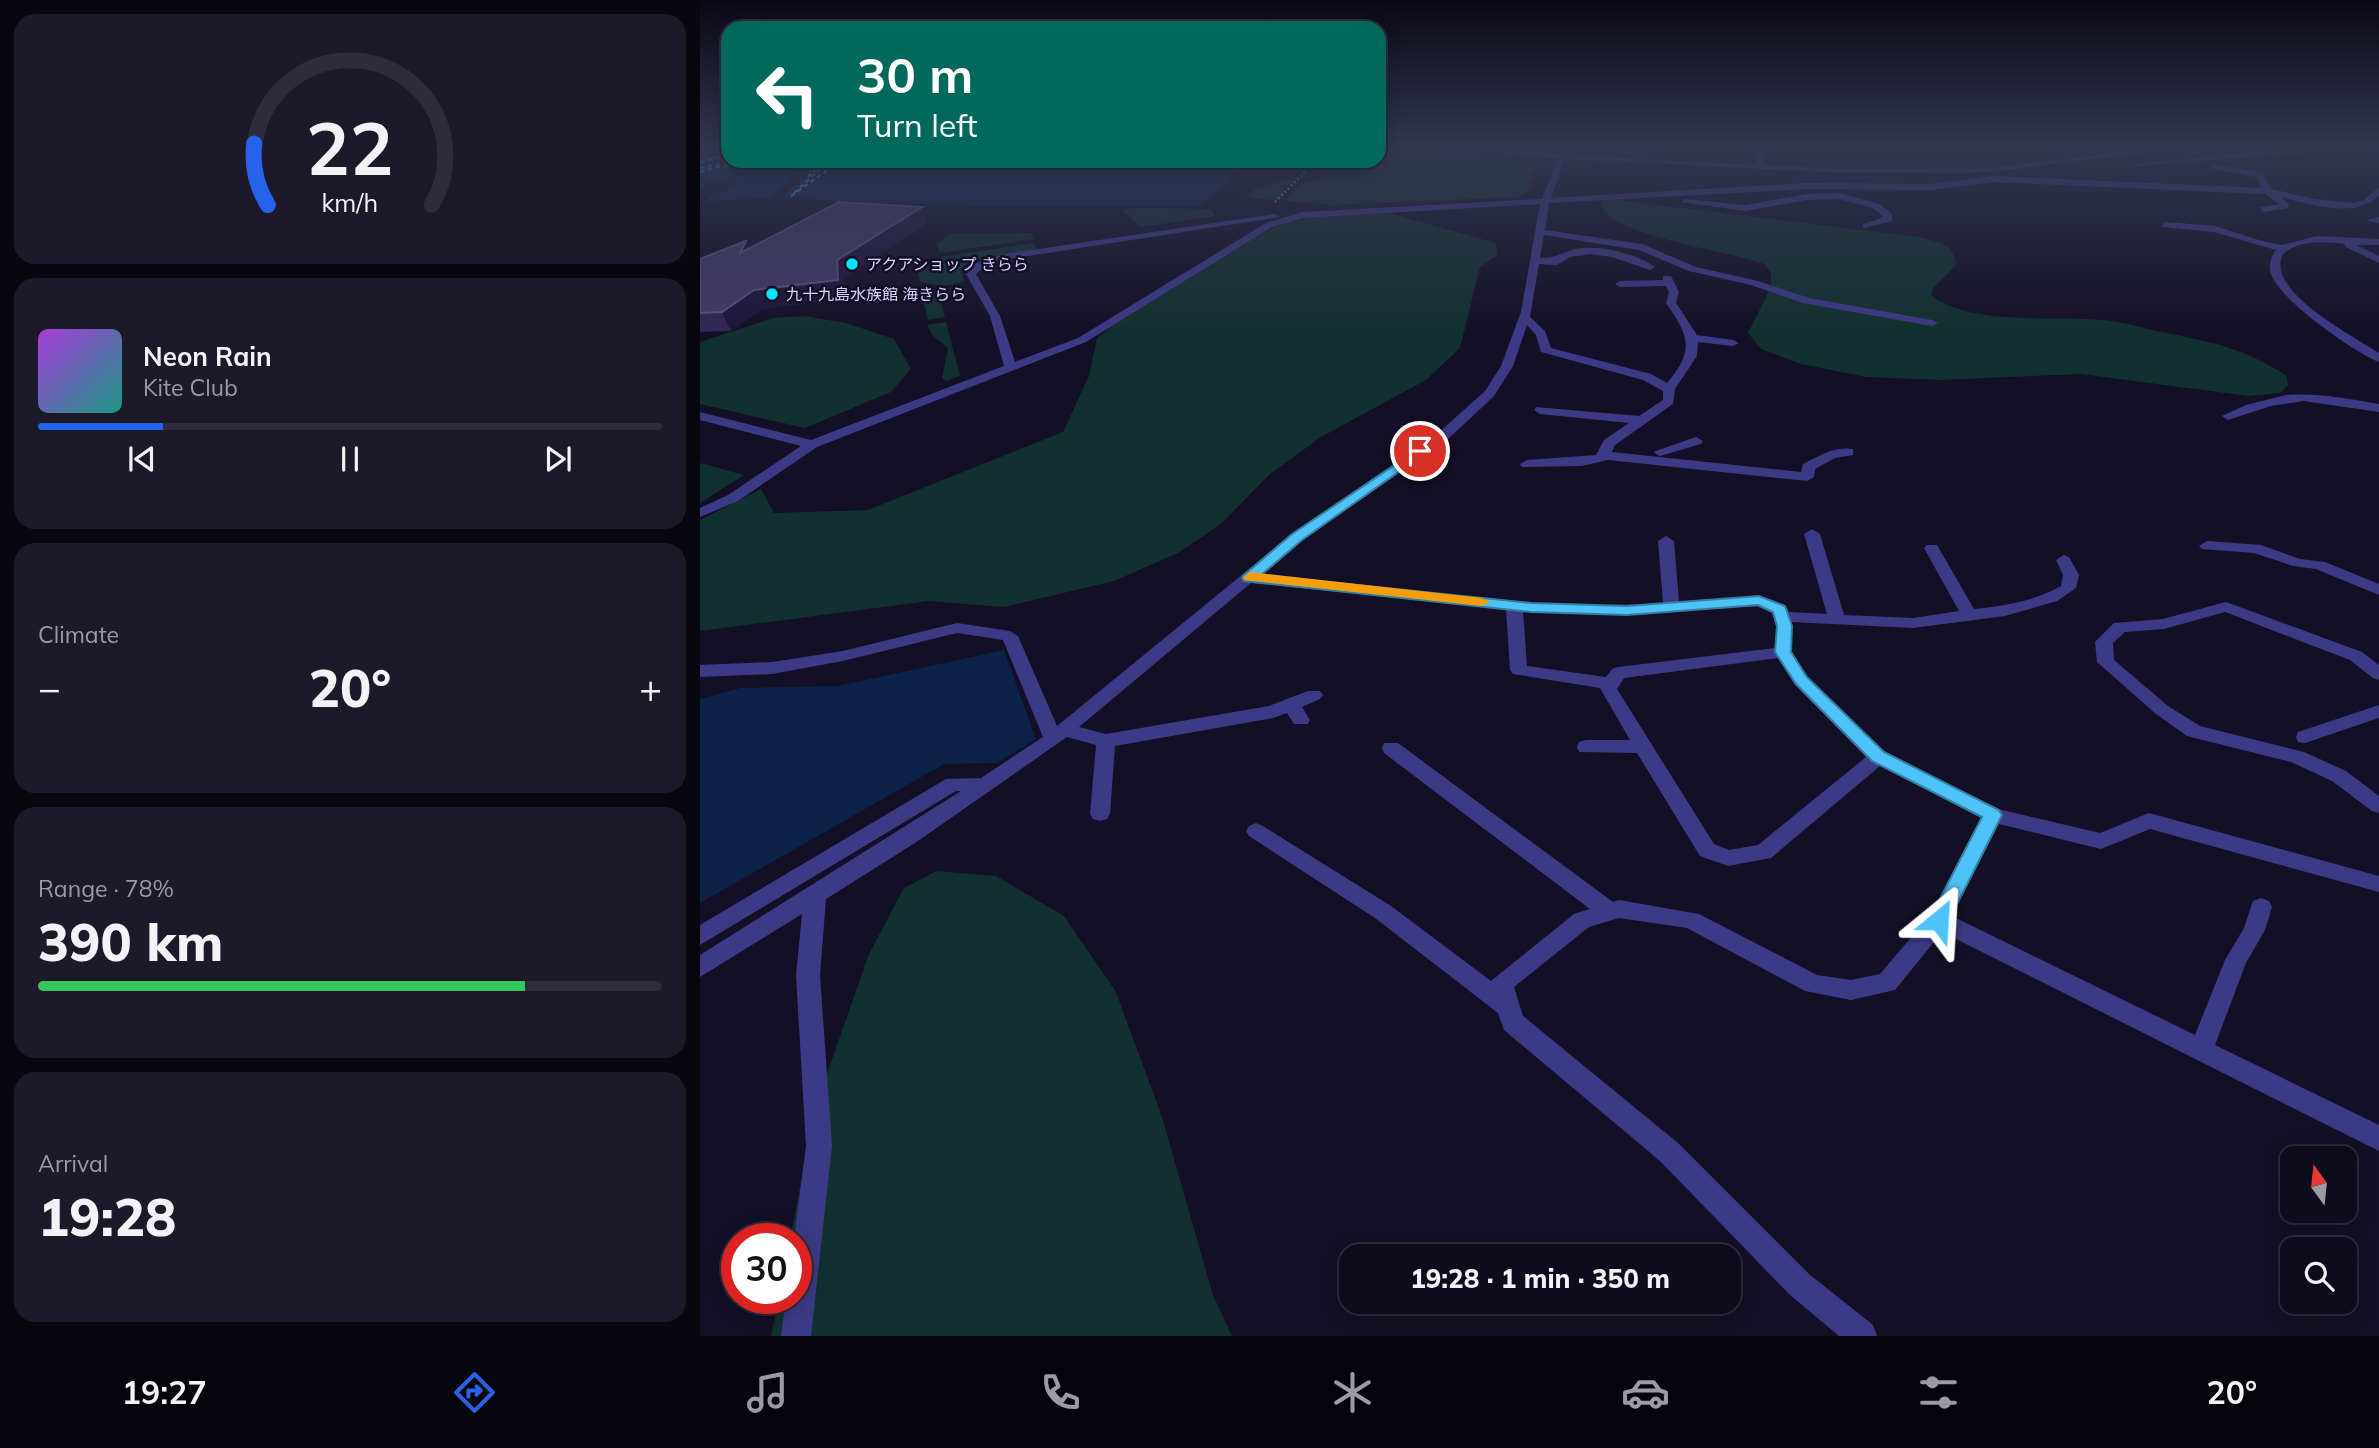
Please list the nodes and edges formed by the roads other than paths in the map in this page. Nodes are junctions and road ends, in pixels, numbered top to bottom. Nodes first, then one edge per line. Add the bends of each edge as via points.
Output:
1 (1417, 209) edge
2 (1544, 209) edge
3 (1880, 209) edge
4 (1303, 215) junction
5 (1235, 223) junction
6 (1269, 225) junction
7 (2166, 225) dead end
8 (1866, 226) dead end
9 (1541, 232) junction
10 (2343, 242) junction
11 (2379, 242) edge
12 (2284, 248) junction
13 (2379, 260) edge
14 (1536, 261) junction
15 (1650, 267) dead end
16 (1619, 284) dead end
17 (1524, 318) junction
18 (1933, 323) dead end
19 (1691, 338) junction
20 (1733, 344) dead end
21 (2379, 358) edge
22 (1011, 369) junction
23 (1669, 389) junction
24 (2379, 408) edge
25 (1540, 410) dead end
26 (701, 416) edge
27 (2228, 416) dead end
28 (1640, 420) junction
29 (1696, 441) dead end
30 (812, 444) junction
31 (1604, 451) junction
32 (1848, 452) dead end
33 (1527, 464) dead end
34 (700, 513) edge
35 (1812, 534) dead end
36 (1666, 541) dead end
37 (2207, 547) dead end
38 (1932, 548) dead end
39 (2064, 560) dead end
40 (1249, 578) junction
41 (2379, 590) edge
42 (1514, 605) junction
43 (1671, 607) junction
44 (1969, 614) junction
45 (1782, 617) junction
46 (1837, 620) junction
47 (1783, 652) junction
48 (700, 671) edge
49 (2379, 674) edge
50 (1611, 684) junction
51 (1314, 695) dead end
52 (2379, 711) edge
53 (1058, 734) junction
54 (2305, 737) dead end
55 (1106, 741) junction
56 (1643, 746) junction
57 (1586, 747) dead end
58 (1391, 748) dead end
59 (1878, 757) junction
60 (984, 785) junction
61 (2379, 806) edge
62 (1100, 814) dead end
63 (1993, 815) junction
64 (1255, 831) dead end
65 (2379, 884) edge
66 (814, 895) junction
67 (2261, 907) dead end
68 (1610, 912) junction
69 (1939, 920) junction
70 (700, 936) edge
71 (700, 967) edge
72 (1508, 1007) junction
73 (2201, 1050) junction
74 (2379, 1138) edge
75 (796, 1336) edge
76 (1862, 1336) edge

1 - 4 street
2 - 9 street
3 - 8 street via 1889,216 1887,221
4 - 5 street
4 - 6 street
5 - 6 street
5 - 22 street via 1035,252 980,265 971,274 995,316
6 - 22 street via 1082,340
7 - 12 street via 2215,229
9 - 14 street
9 - 18 street via 1642,247 1693,270 1807,301
10 - 11 street
10 - 12 street via 2300,241
10 - 13 street
12 - 21 street via 2274,261 2276,276 2291,297
14 - 15 street via 1557,262 1562,256 1587,250
14 - 17 street
16 - 19 street via 1668,281 1674,292 1671,303 1690,327
17 - 23 street via 1539,327 1545,350 1634,373
17 - 40 street via 1507,366 1490,393 1442,437 1297,537
19 - 20 street
19 - 23 street via 1690,365
22 - 30 street
23 - 28 street via 1669,401
24 - 27 street via 2304,396 2279,398
25 - 28 street
26 - 30 street
28 - 31 street
29 - 31 street via 1667,453
30 - 34 street via 733,498
31 - 32 street via 1740,472 1807,477 1808,467 1832,454
31 - 33 street via 1602,458 1582,462
35 - 46 street
36 - 43 street
37 - 41 street via 2256,548 2298,564 2319,565
38 - 44 street
39 - 44 street via 2071,575 2068,588 2051,598 2005,611
40 - 42 street
40 - 53 street
42 - 43 street via 1627,610
42 - 50 street via 1519,670
43 - 45 street via 1759,601 1780,610
44 - 46 street via 1913,623
45 - 46 street
45 - 47 street
47 - 50 street via 1618,673
47 - 59 street via 1801,681
48 - 53 street via 772,668 957,628 1010,636
49 - 61 street via 2356,656 2226,607 2164,624 2120,627 2104,642 2106,662 2194,731 2297,757 2339,776
50 - 56 street via 1608,689
51 - 55 street via 1296,713 1273,712
52 - 54 street
53 - 55 street
53 - 60 street
55 - 62 street
56 - 57 street
56 - 59 street via 1707,850 1728,858 1764,852
58 - 68 street
59 - 63 street
60 - 66 street
60 - 70 street via 953,784
63 - 65 street via 2101,841 2149,821
63 - 69 street
64 - 72 street via 1383,912
66 - 71 street
66 - 75 street via 808,975 819,1146
67 - 73 street
68 - 69 street via 1619,909 1691,920 1813,984 1851,990 1887,983
68 - 72 street via 1582,920 1501,984
69 - 73 street
72 - 76 street via 1513,1022 1669,1152 1799,1284
73 - 74 street

